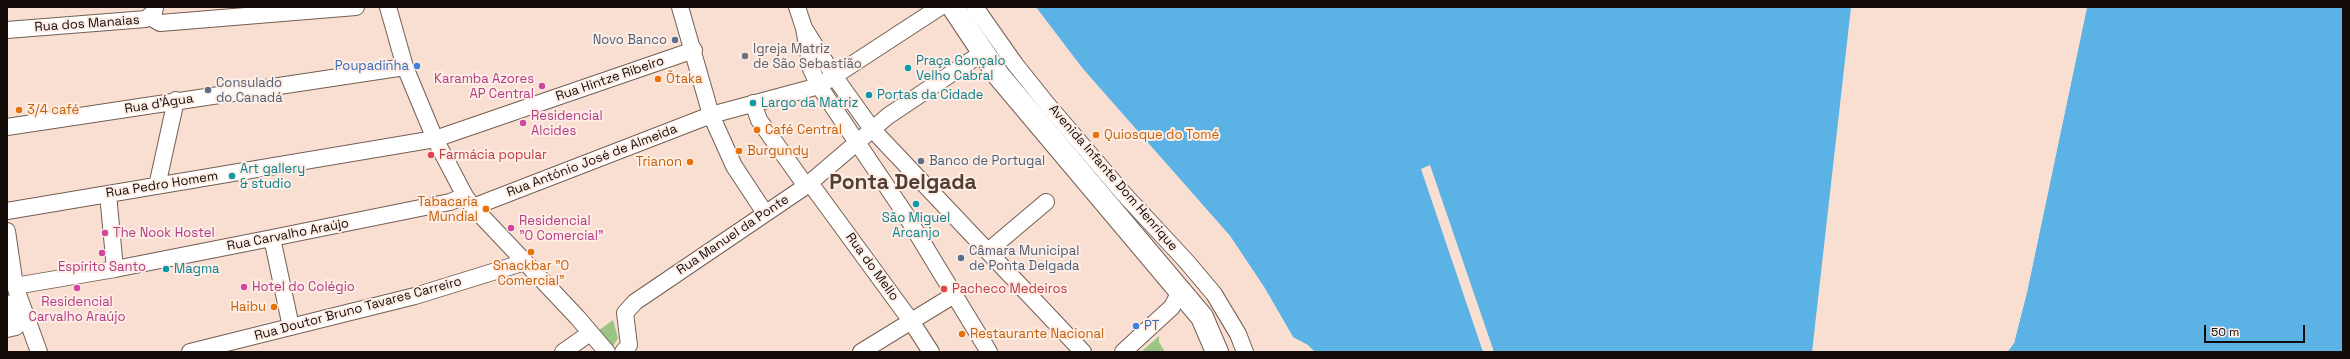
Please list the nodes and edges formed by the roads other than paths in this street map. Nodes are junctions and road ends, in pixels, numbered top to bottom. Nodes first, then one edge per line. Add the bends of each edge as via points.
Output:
1 (356, 7) edge
2 (388, 7) edge
3 (680, 7) edge
4 (797, 7) edge
5 (940, 7) edge
6 (953, 7) edge
7 (975, 7) edge
8 (152, 12) edge
9 (804, 28) junction
10 (7, 30) edge
11 (694, 50) junction
12 (982, 52) junction
13 (405, 67) junction
14 (834, 76) junction
15 (819, 86) junction
16 (176, 100) junction
17 (753, 103) junction
18 (711, 115) junction
19 (7, 126) edge
20 (872, 129) junction
21 (435, 139) junction
22 (858, 142) junction
23 (808, 184) junction
24 (157, 186) junction
25 (108, 194) junction
26 (469, 202) junction
27 (1046, 202) dead end
28 (7, 211) edge
29 (766, 213) junction
30 (7, 232) edge
31 (272, 238) junction
32 (988, 251) junction
33 (525, 262) junction
34 (115, 269) junction
35 (7, 272) edge
36 (15, 286) junction
37 (1180, 292) junction
38 (954, 295) junction
39 (912, 321) junction
40 (292, 327) junction
41 (7, 329) edge
42 (30, 332) junction
43 (590, 333) junction
44 (7, 337) edge
45 (38, 352) edge
46 (190, 352) edge
47 (562, 352) edge
48 (607, 352) edge
49 (623, 352) edge
50 (861, 352) edge
51 (931, 352) edge
52 (989, 352) edge
53 (1084, 352) edge
54 (1123, 352) edge
55 (1217, 352) edge
56 (1245, 352) edge

1 - 8 street, Rua dos Manaias via 160,23
2 - 13 street
3 - 11 street
4 - 9 street
5 - 14 street
6 - 12 main road, Avenida Infante Dom Henrique
7 - 56 street, Avenida Infante Dom Henrique via 1047,104 1214,294 1238,334
8 - 10 street, Rua dos Manaias via 138,20
9 - 14 street
9 - 15 street via 811,69
11 - 18 street
11 - 21 street, Rua Hintze Ribeiro
12 - 20 street
12 - 37 main road, Avenida Infante Dom Henrique via 999,76
13 - 16 street, Rua d'Água
13 - 21 street
14 - 15 street
14 - 20 street
15 - 17 street
15 - 22 street
16 - 19 street, Rua d'Água
16 - 24 street
17 - 18 street
17 - 23 street, Rua do Mello via 759,120
18 - 26 street, Rua António José de Almeida
18 - 29 street via 734,166
20 - 22 street, Rua Manuel da Ponte
20 - 32 street
21 - 24 street, Rua Pedro Homem
21 - 26 street
22 - 23 street, Rua Manuel da Ponte
22 - 38 street via 906,212
23 - 29 street, Rua Manuel da Ponte
23 - 39 street, Rua do Mello
24 - 25 street, Rua Pedro Homem
25 - 28 street, Rua Pedro Homem
25 - 34 street
26 - 31 street, Rua Carvalho Araújo via 450,202
26 - 33 street
27 - 32 street
29 - 49 street, Rua Manuel da Ponte via 635,302 625,313 629,345
30 - 36 street
31 - 34 street, Rua Carvalho Araújo
31 - 40 street
32 - 53 street
33 - 40 street, Rua Doutor Bruno Tavares Carreiro via 415,296
33 - 43 street
34 - 36 street, Rua Carvalho Araújo
35 - 41 street via 16,327
36 - 42 street
37 - 54 street via 1172,307
37 - 55 main road, Avenida Infante Dom Henrique via 1202,317
38 - 39 street
38 - 52 street
39 - 50 street
39 - 51 street, Rua do Mello
40 - 46 street, Rua Doutor Bruno Tavares Carreiro
42 - 44 street
42 - 45 street
43 - 47 street
43 - 48 street

